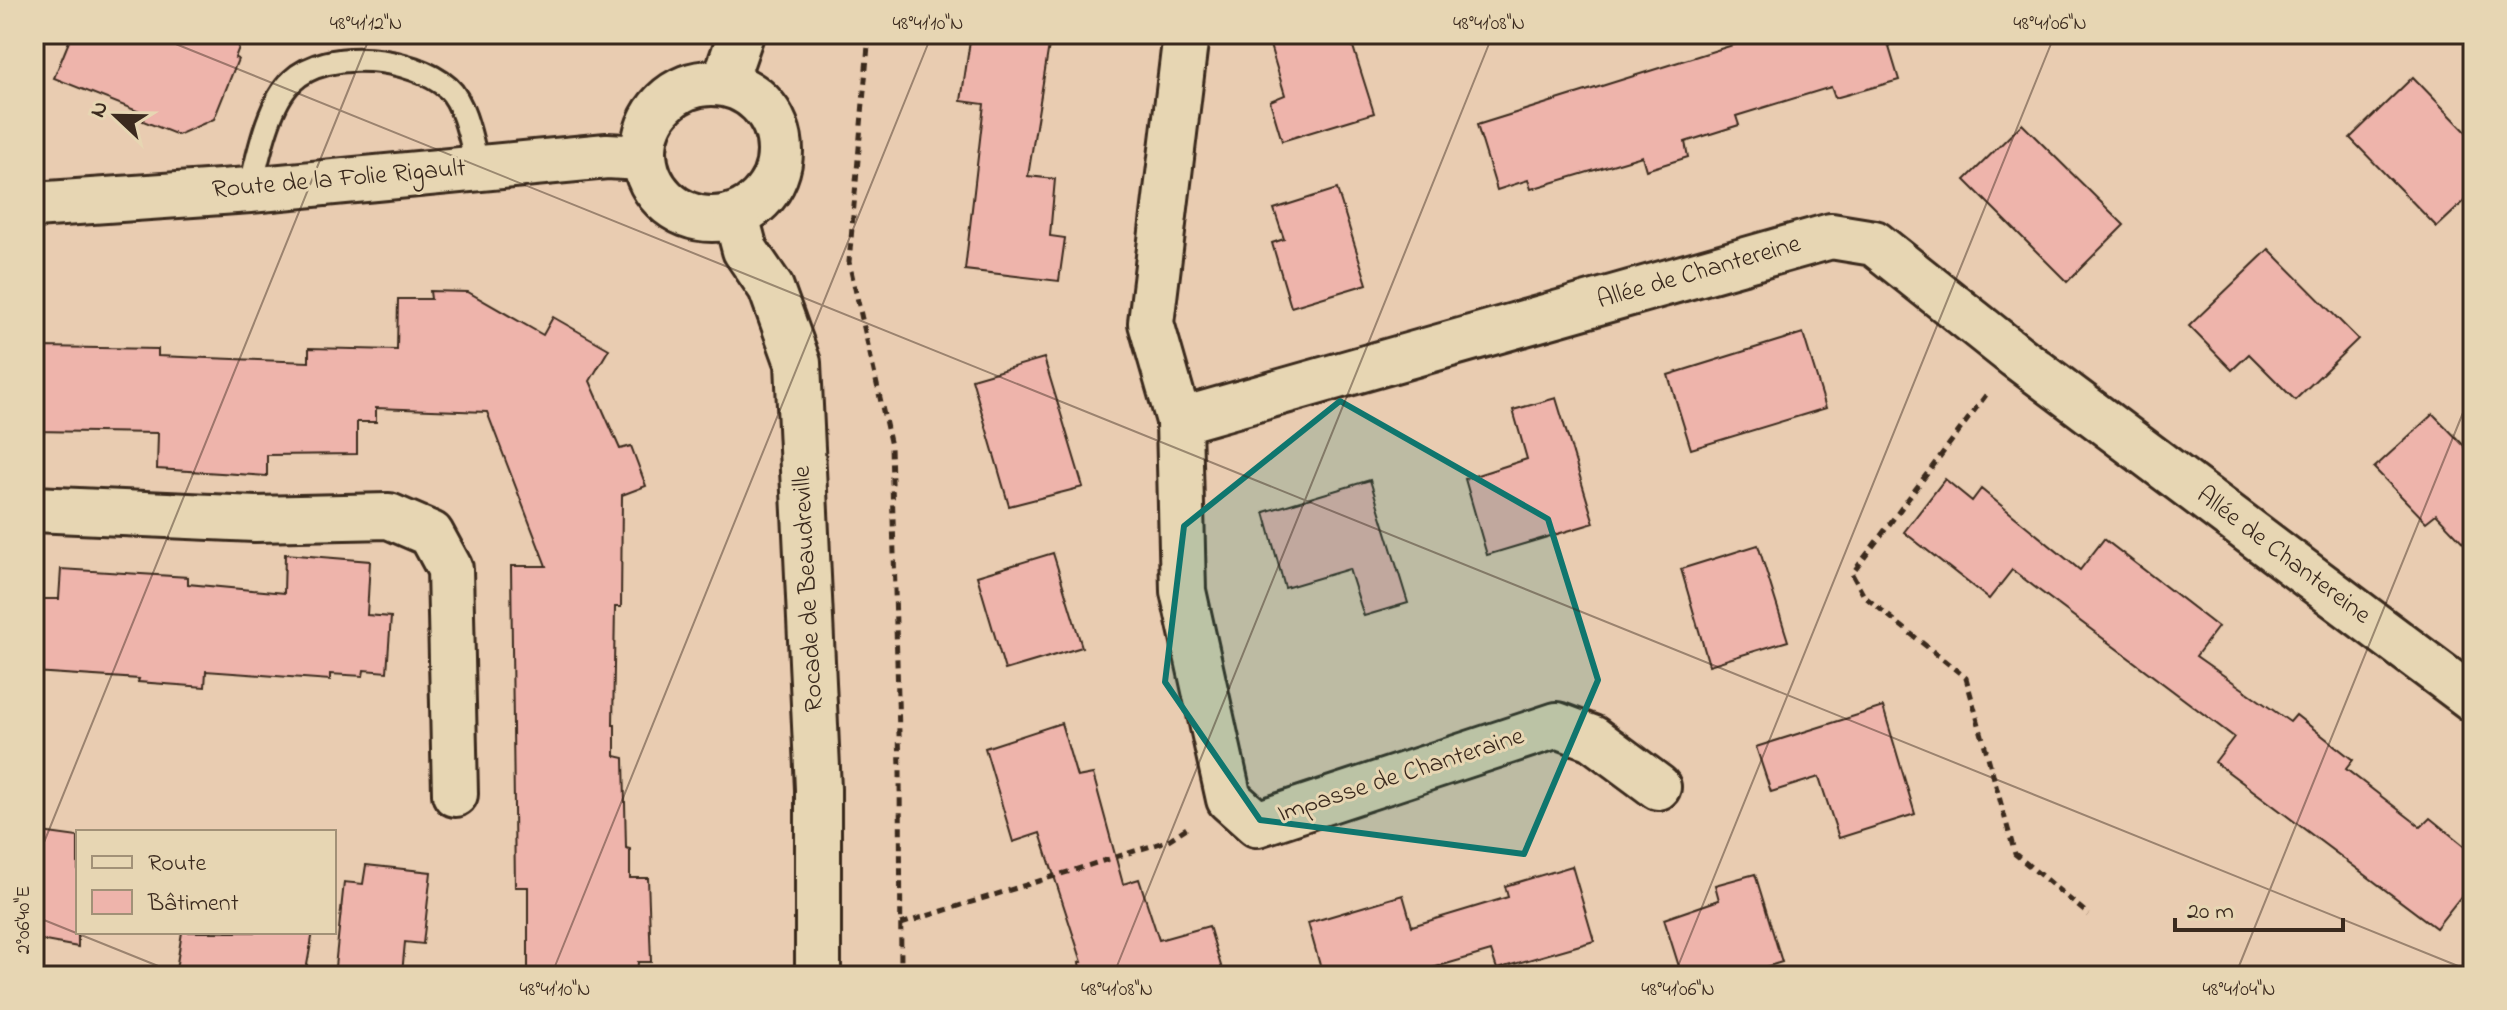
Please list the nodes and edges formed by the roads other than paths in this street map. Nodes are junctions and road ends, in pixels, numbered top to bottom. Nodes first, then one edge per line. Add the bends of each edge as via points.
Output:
1 (741, 34) edge
2 (1186, 34) edge
3 (724, 83) junction
4 (643, 158) junction
5 (478, 168) junction
6 (250, 190) junction
7 (34, 205) edge
8 (736, 216) junction
9 (1179, 421) junction
10 (34, 509) edge
11 (2473, 699) edge
12 (1658, 787) dead end
13 (455, 794) dead end
14 (818, 976) edge

1 - 3 street
2 - 9 street via 1151,323
3 - 4 street via 694,85 664,101 646,135
3 - 8 street via 758,100 773,118 780,140 771,186
4 - 5 street, Route de la Folie Rigault via 607,156
4 - 8 street via 648,179 676,210 695,218
5 - 6 street, Route de la Folie Rigault
5 - 6 lane via 466,120 450,89 392,62 351,59 316,67 292,81 273,110
6 - 7 street, Route de la Folie Rigault
8 - 14 street, Rocade de Beaudreville via 745,250 771,288 798,363 818,789
9 - 11 street, Allée de Chantereine via 1831,236 1874,243
9 - 12 street, Impasse de Chanteraine via 1183,591 1229,799 1257,824 1557,725 1592,738
10 - 13 street via 255,519 389,516 431,534 450,569

